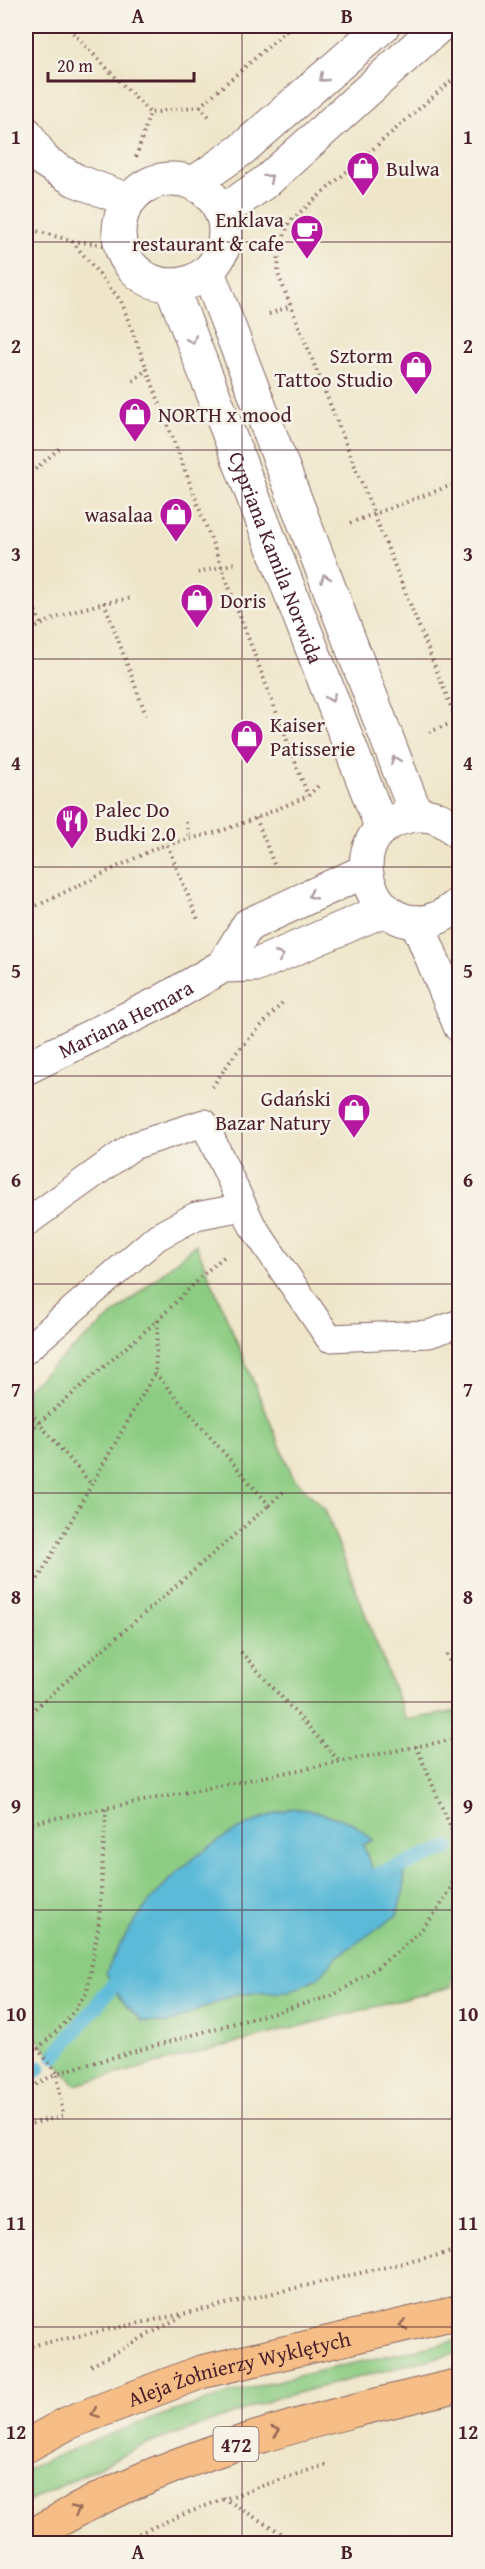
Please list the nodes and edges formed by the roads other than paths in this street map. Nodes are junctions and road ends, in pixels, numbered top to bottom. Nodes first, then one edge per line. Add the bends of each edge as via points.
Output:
1 (438, 26) edge
2 (372, 35) edge
3 (386, 73) junction
4 (26, 133) edge
5 (194, 183) junction
6 (115, 196) junction
7 (221, 213) junction
8 (208, 272) junction
9 (171, 285) junction
10 (416, 814) junction
11 (382, 829) junction
12 (458, 829) edge
13 (365, 871) junction
14 (459, 904) edge
15 (384, 910) junction
16 (417, 922) junction
17 (223, 966) junction
18 (459, 1026) edge
19 (26, 1068) edge
20 (248, 1216) junction
21 (26, 1223) edge
22 (459, 1323) edge
23 (26, 1350) edge
24 (459, 2312) edge
25 (459, 2385) edge
26 (26, 2446) edge
27 (26, 2540) edge

1 - 3 street
2 - 3 street
2 -> 5 street via 241,150
7 -> 3 street via 268,180
4 - 6 street via 44,161 75,180
5 - 6 street via 180,179 151,182
5 - 7 street via 205,190
6 - 9 street via 121,214 120,247 127,262 154,282
7 - 8 street via 224,244
8 - 9 street via 184,284
10 -> 8 street, Cypriana Kamila Norwida
9 -> 11 street, Cypriana Kamila Norwida
10 - 11 street
10 - 12 street via 443,820
11 - 13 street via 368,852
13 - 15 street via 369,888
13 -> 17 street, Mariana Hemara via 248,925
14 - 16 street via 433,920
15 - 16 street
17 -> 15 street, Mariana Hemara via 257,965
16 - 18 street
17 - 19 street, Mariana Hemara via 161,1002
20 - 21 lane via 204,1123 133,1146
20 - 22 lane via 329,1338 429,1334
20 - 23 lane via 196,1216 157,1237
24 -> 26 main road, Aleja Żołnierzy Wyklętych via 201,2372 68,2423
27 -> 25 main road, 472 via 66,2514 189,2459 315,2418

